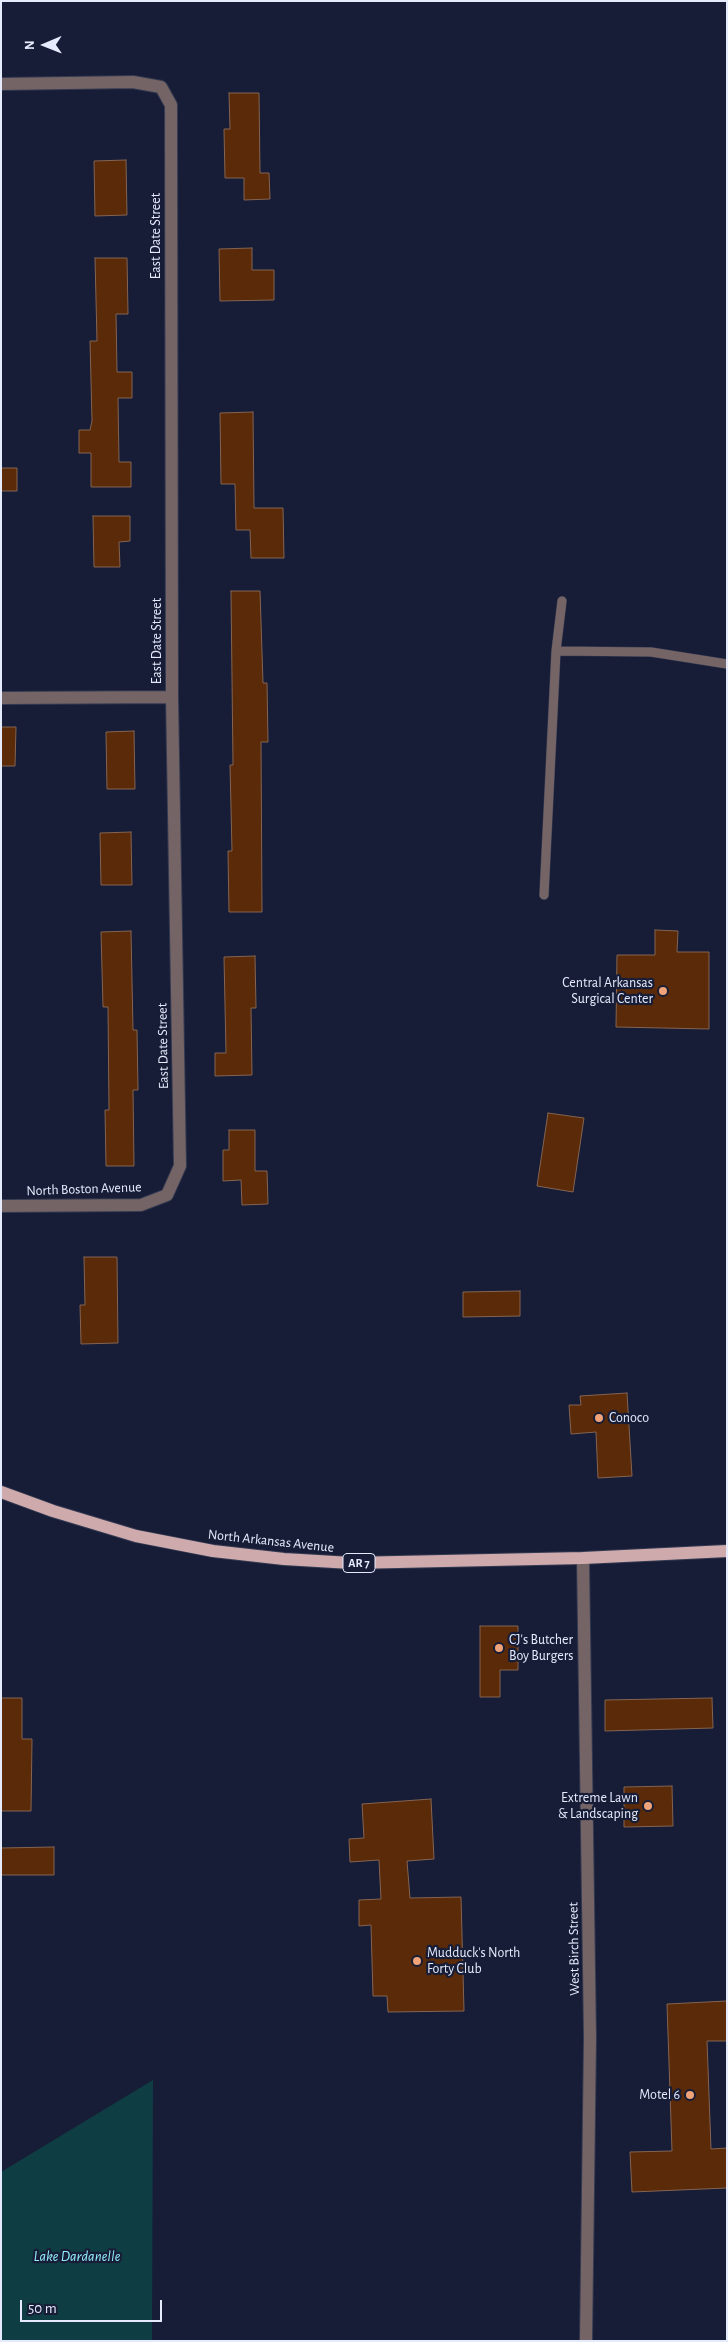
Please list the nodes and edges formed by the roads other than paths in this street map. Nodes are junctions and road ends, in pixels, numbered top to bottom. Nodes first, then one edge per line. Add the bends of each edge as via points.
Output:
1 (1, 84) edge
2 (562, 601) dead end
3 (556, 651) junction
4 (727, 664) edge
5 (172, 697) junction
6 (1, 698) edge
7 (544, 895) dead end
8 (167, 1194) joint
9 (1, 1206) edge
10 (1, 1492) edge
11 (727, 1551) edge
12 (584, 1558) junction
13 (586, 2341) edge

1 - 5 street, East Date Street via 134,82 161,87 171,104
2 - 3 lane
3 - 4 lane via 650,652
3 - 7 lane
5 - 6 street
5 - 8 street, East Date Street via 180,1166
8 - 9 street, North Boston Avenue via 141,1205
10 - 12 main road, North Arkansas Avenue / AR 7 via 136,1536 213,1551 351,1563
11 - 12 main road, North Arkansas Avenue / AR 7
12 - 13 street, West Birch Street via 590,2038

